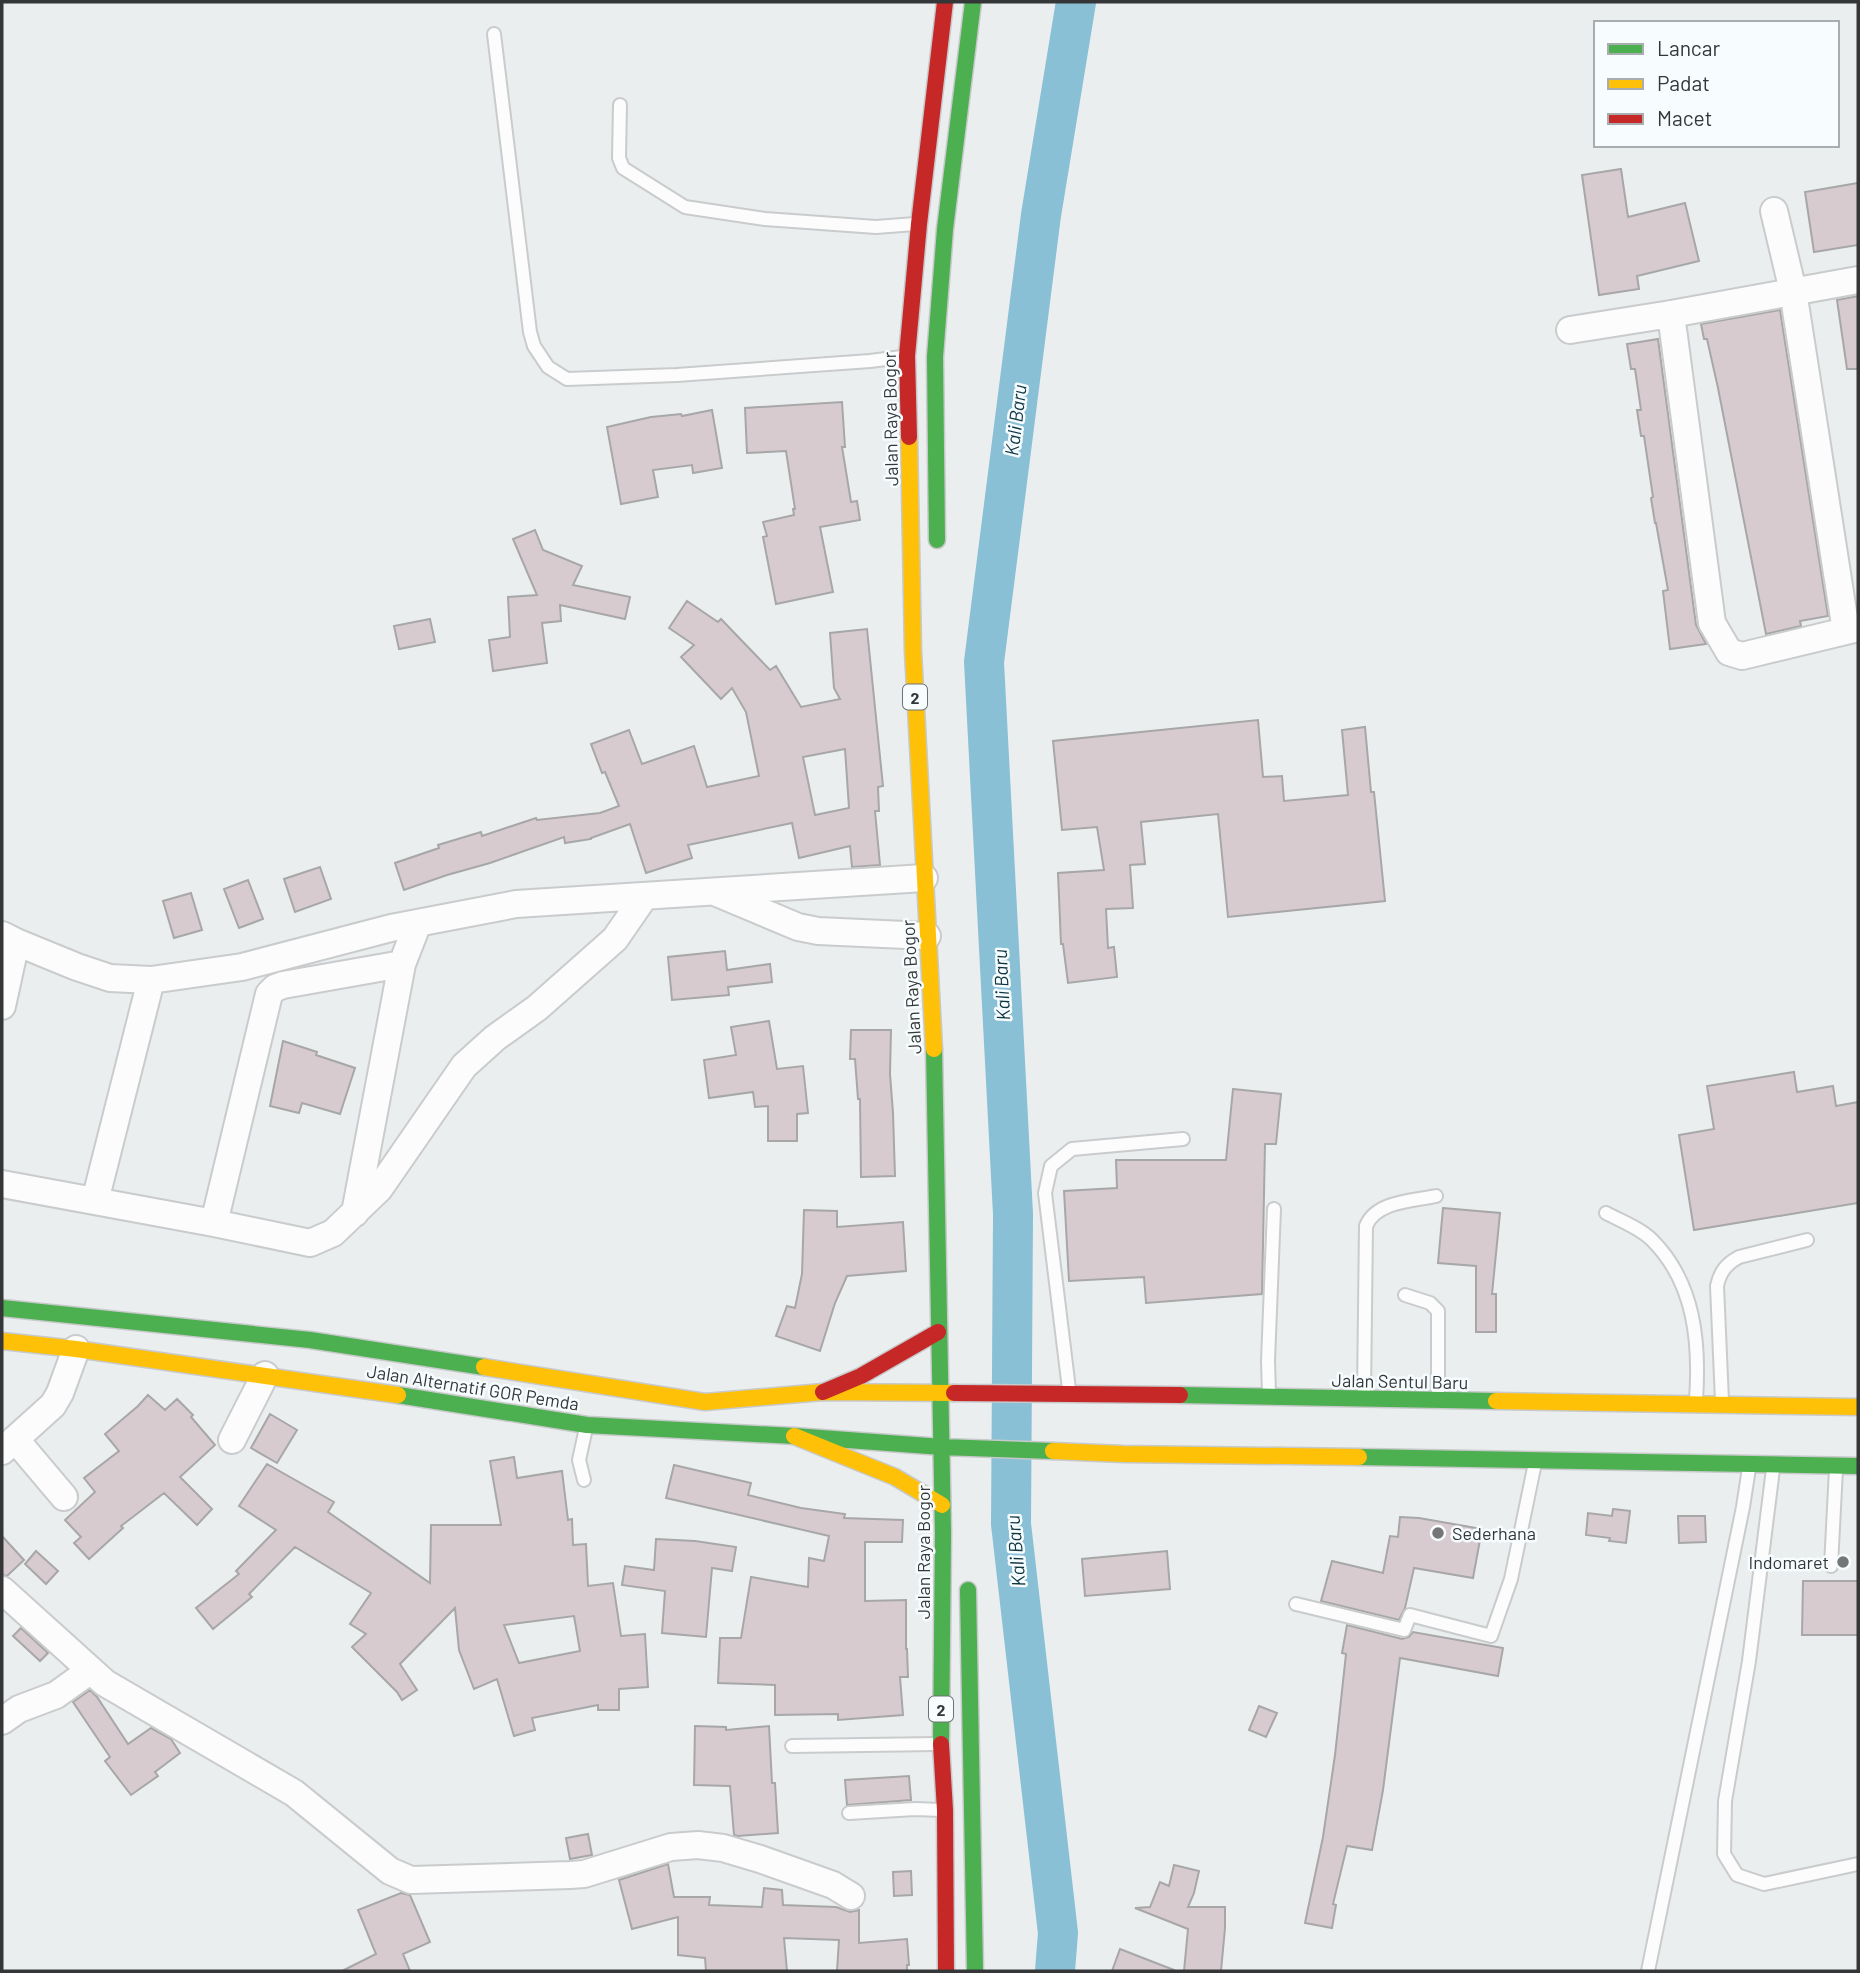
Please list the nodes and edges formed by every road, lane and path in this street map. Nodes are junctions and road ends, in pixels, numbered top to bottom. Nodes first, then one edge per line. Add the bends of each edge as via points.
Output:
1 (945, 2) edge
2 (973, 2) edge
3 (494, 34) dead end
4 (620, 105) dead end
5 (1774, 211) dead end
6 (919, 224) junction
7 (1858, 280) edge
8 (1793, 291) junction
9 (1671, 314) junction
10 (1570, 330) dead end
11 (907, 356) junction
12 (937, 552) dead end
13 (1852, 630) edge
14 (924, 878) junction
15 (712, 891) junction
16 (644, 897) junction
17 (418, 923) junction
18 (927, 936) junction
19 (9, 938) edge
20 (402, 964) junction
21 (151, 980) junction
22 (2, 1006) edge
23 (1183, 1139) dead end
24 (2, 1184) edge
25 (1436, 1196) dead end
26 (95, 1201) junction
27 (1274, 1209) dead end
28 (355, 1213) junction
29 (1606, 1213) dead end
30 (214, 1223) junction
31 (1807, 1240) dead end
32 (1405, 1295) dead end
33 (2, 1308) edge
34 (938, 1332) junction
35 (2, 1341) edge
36 (76, 1349) junction
37 (265, 1375) junction
38 (823, 1392) junction
39 (941, 1394) junction
40 (1069, 1394) junction
41 (1269, 1398) junction
42 (1364, 1399) junction
43 (1438, 1401) junction
44 (1696, 1404) junction
45 (1722, 1405) junction
46 (1858, 1407) edge
47 (587, 1424) junction
48 (794, 1436) junction
49 (232, 1440) dead end
50 (8, 1445) edge
51 (942, 1447) junction
52 (1536, 1459) junction
53 (1774, 1464) junction
54 (1749, 1465) junction
55 (1836, 1466) junction
56 (1858, 1466) edge
57 (584, 1480) dead end
58 (64, 1497) dead end
59 (942, 1505) junction
60 (1830, 1566) dead end
61 (967, 1573) dead end
62 (2, 1590) edge
63 (1296, 1604) dead end
64 (91, 1671) junction
65 (2, 1721) edge
66 (941, 1744) junction
67 (792, 1746) dead end
68 (945, 1810) junction
69 (849, 1812) dead end
70 (1858, 1864) edge
71 (851, 1896) dead end
72 (946, 1971) edge
73 (975, 1971) edge
74 (1648, 1971) edge

1 - 6 main road, Jalan Raya Bogor / 2
2 - 12 main road via 945,229 935,358
3 - 11 lane via 530,332 548,368 567,379 612,379
4 - 6 lane via 619,158 623,168 685,207 779,220
5 - 8 street
6 - 11 main road, Jalan Raya Bogor / 2
7 - 8 street
8 - 9 street
8 - 13 street
9 - 10 street
9 - 13 street via 1712,623 1729,652 1742,656
11 - 14 main road, Jalan Raya Bogor / 2 via 913,651 925,764
14 - 15 street
14 - 18 main road, Jalan Raya Bogor / 2
15 - 16 street
15 - 18 street via 798,927
16 - 17 street via 516,904
16 - 28 street via 615,939 464,1066 379,1189
17 - 20 street
17 - 21 street via 242,967
18 - 34 main road, Jalan Raya Bogor / 2 via 934,1055
19 - 21 street via 110,978
19 - 22 street
20 - 28 street
20 - 30 street via 283,985 269,994
21 - 26 street
23 - 40 lane via 1072,1149 1051,1166 1045,1193
24 - 26 street
25 - 42 lane via 1382,1207 1369,1217
26 - 30 street
27 - 41 lane
28 - 30 street via 332,1233 310,1242
29 - 44 lane via 1651,1238 1684,1286 1694,1321
31 - 45 lane via 1739,1257 1720,1274
32 - 43 lane via 1430,1303 1438,1311
33 - 38 main road, Jalan Alternatif GOR Pemda via 310,1340 705,1402
34 - 38 main road via 861,1377
34 - 39 main road, Jalan Raya Bogor / 2
35 - 36 main road, Jalan Alternatif GOR Pemda
36 - 37 main road, Jalan Alternatif GOR Pemda
36 - 50 street via 53,1405
37 - 47 main road, Jalan Alternatif GOR Pemda
37 - 49 street
38 - 39 main road, Jalan Alternatif GOR Pemda
39 - 40 main road, Jalan Sentul Baru
39 - 51 main road, Jalan Raya Bogor / 2
40 - 41 main road, Jalan Sentul Baru
41 - 42 main road, Jalan Sentul Baru
42 - 43 main road, Jalan Sentul Baru
43 - 44 main road, Jalan Sentul Baru
44 - 45 main road, Jalan Sentul Baru
45 - 46 main road, Jalan Sentul Baru
47 - 48 main road, Jalan Alternatif GOR Pemda
47 - 57 lane via 579,1460
48 - 51 main road, Jalan Alternatif GOR Pemda
48 - 59 main road via 895,1477
50 - 58 street
51 - 52 main road
51 - 59 main road, Jalan Raya Bogor / 2
52 - 54 main road
52 - 63 lane via 1511,1579 1491,1636 1410,1615 1404,1630
53 - 54 main road
53 - 55 main road
53 - 70 lane via 1749,1661 1725,1801 1724,1854 1737,1875 1764,1884
54 - 74 lane
55 - 56 main road
55 - 60 lane
59 - 66 main road, Jalan Raya Bogor / 2
61 - 73 main road, 2
62 - 64 street
64 - 65 street via 56,1695
64 - 71 street via 294,1793 390,1871 411,1880 584,1874 671,1847 698,1845 760,1859
66 - 67 lane
66 - 68 main road, Jalan Raya Bogor / 2
68 - 69 lane
68 - 72 main road, Jalan Raya Bogor / 2

